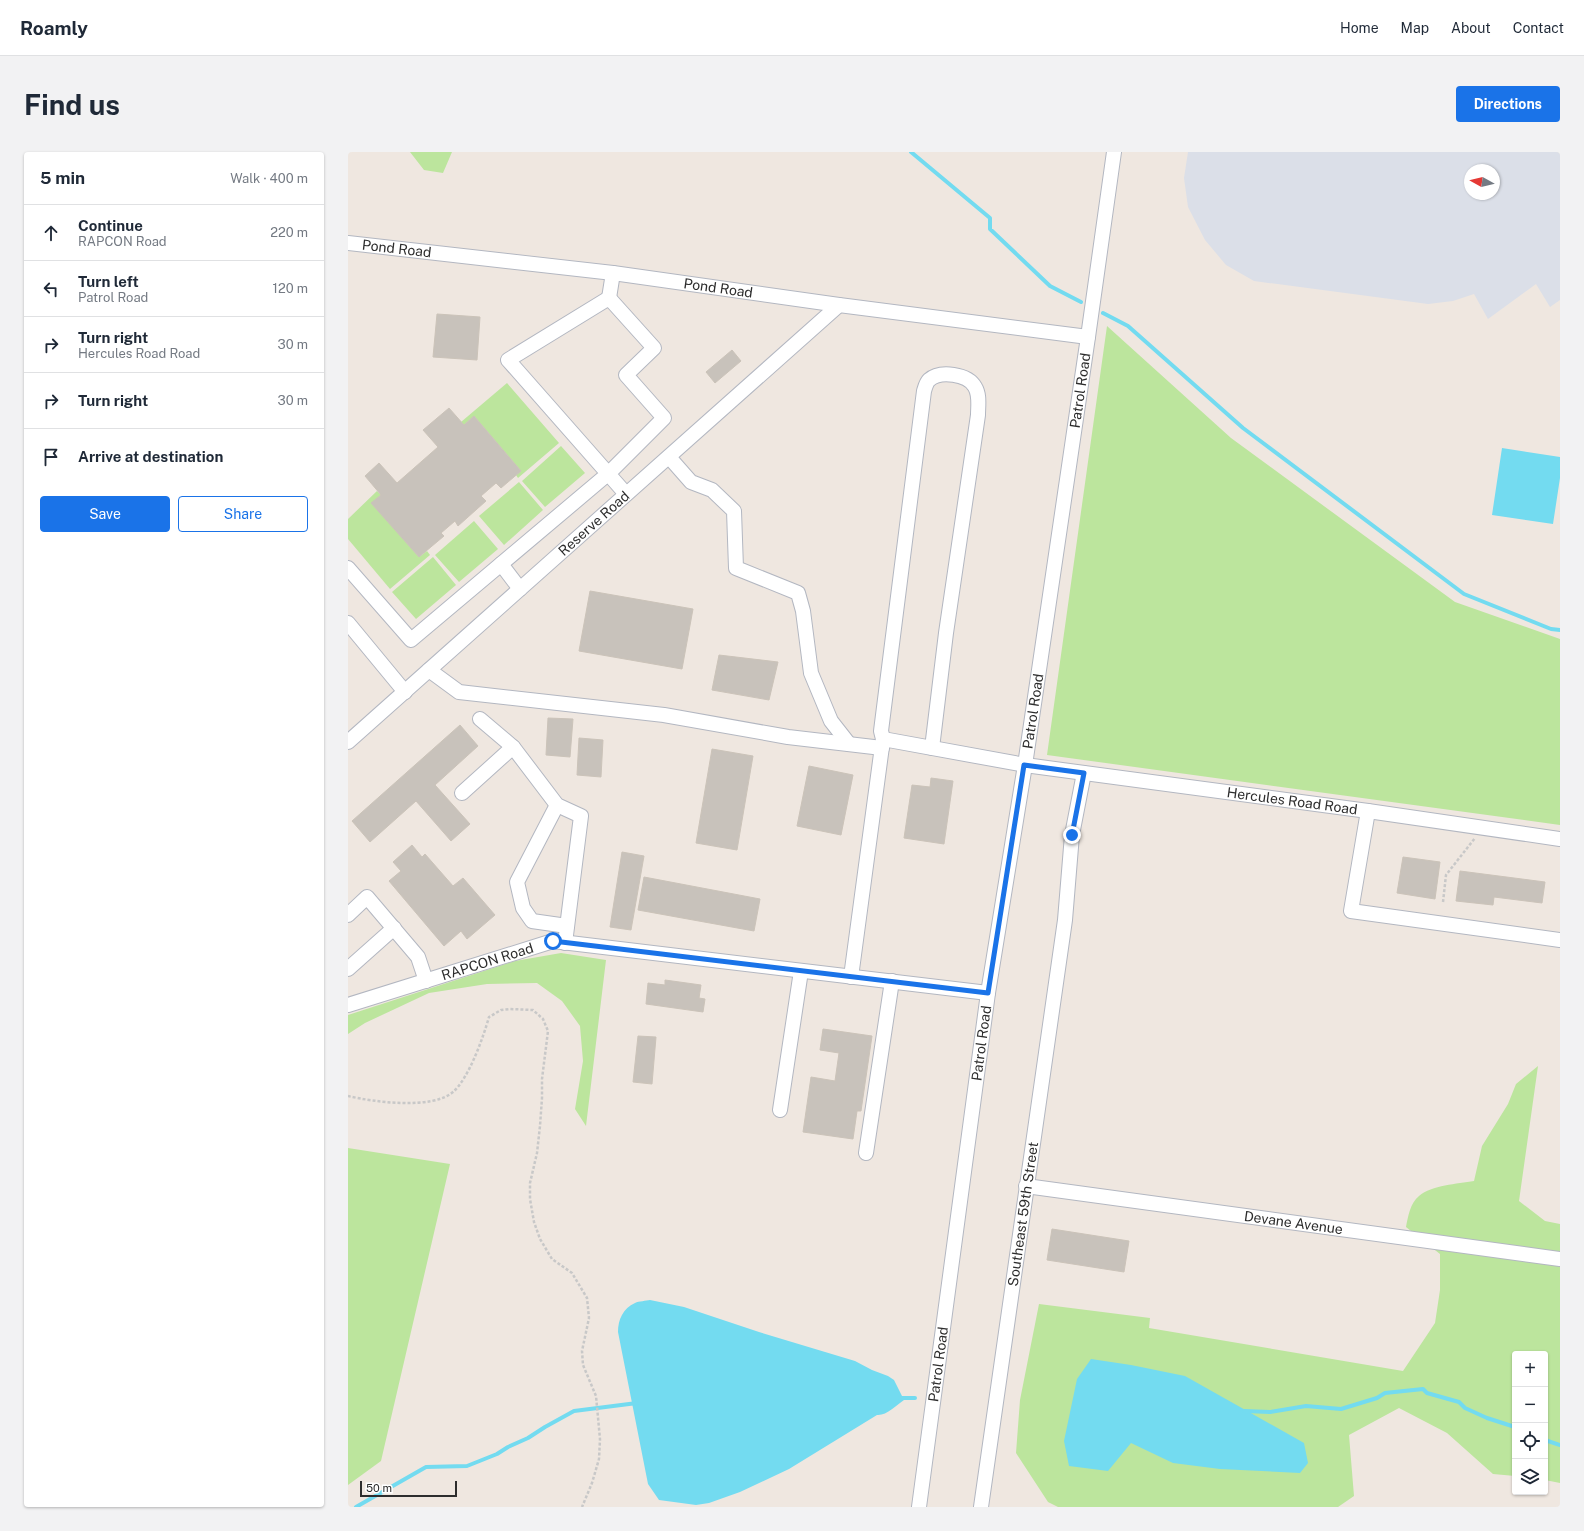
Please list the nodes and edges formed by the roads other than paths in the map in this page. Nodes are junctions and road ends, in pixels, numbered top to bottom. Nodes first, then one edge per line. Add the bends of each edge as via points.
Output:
1 (1114, 152) edge
2 (348, 243) edge
3 (613, 273) junction
4 (609, 298) junction
5 (839, 305) junction
6 (1088, 337) junction
7 (669, 457) junction
8 (609, 473) junction
9 (626, 494) junction
10 (501, 564) junction
11 (348, 568) edge
12 (520, 589) junction
13 (348, 623) edge
14 (429, 670) junction
15 (405, 692) junction
16 (480, 719) dead end
17 (348, 742) edge
18 (850, 744) junction
19 (883, 744) junction
20 (513, 747) junction
21 (932, 748) junction
22 (1024, 765) junction
23 (1084, 773) junction
24 (462, 793) dead end
25 (557, 805) junction
26 (1368, 811) junction
27 (1560, 839) edge
28 (348, 915) edge
29 (532, 922) junction
30 (567, 926) junction
31 (394, 928) junction
32 (1560, 940) edge
33 (565, 943) junction
34 (536, 946) junction
35 (348, 969) edge
36 (801, 971) junction
37 (851, 976) junction
38 (426, 981) junction
39 (892, 981) junction
40 (988, 993) junction
41 (348, 1005) edge
42 (780, 1110) dead end
43 (866, 1153) dead end
44 (1026, 1186) junction
45 (1560, 1259) edge
46 (919, 1507) edge
47 (981, 1507) edge

1 - 6 street, Patrol Road
2 - 3 street, Pond Road
3 - 4 street
3 - 5 street, Pond Road
4 - 8 street via 654,348 626,375 664,418
4 - 8 street via 508,360
5 - 6 street, Pond Road
5 - 7 street, Reserve Road
6 - 22 street, Patrol Road
7 - 9 street, Reserve Road
7 - 18 street via 691,482 712,490 734,511 736,568 798,593 803,611 811,673 830,721
8 - 9 street
8 - 10 street
9 - 12 street, Reserve Road
10 - 11 street via 411,640
10 - 12 street
12 - 14 street, Reserve Road
13 - 15 street
14 - 15 street, Reserve Road
14 - 18 street, Hercules Road Road via 459,692 664,715 788,737
15 - 17 street, Reserve Road
16 - 20 street
18 - 19 street, Hercules Road Road
19 - 21 street, Hercules Road Road
19 - 21 street via 881,731 924,391 928,381 936,375 948,374 966,378 976,387 978,415
19 - 37 street
20 - 24 street
20 - 25 street
21 - 22 street, Hercules Road Road
22 - 23 street, Hercules Road Road
22 - 40 street, Patrol Road
23 - 26 street, Hercules Road Road
23 - 44 street, Southeast 59th Street via 1072,835 1065,920
25 - 29 street via 517,882 523,908
25 - 30 street via 581,816
26 - 27 street, Hercules Road Road
26 - 32 street via 1351,911
28 - 31 street via 367,898
29 - 30 street
29 - 34 street
30 - 33 street
31 - 35 street
31 - 38 street via 418,957
33 - 34 street, RAPCON Road via 553,941
33 - 36 street, RAPCON Road
34 - 38 street, RAPCON Road
36 - 37 street, RAPCON Road
36 - 42 street
37 - 39 street, RAPCON Road
38 - 41 street, RAPCON Road
39 - 40 street, RAPCON Road
39 - 43 street
40 - 46 street, Patrol Road
44 - 45 street, Devane Avenue
44 - 47 street, Southeast 59th Street

